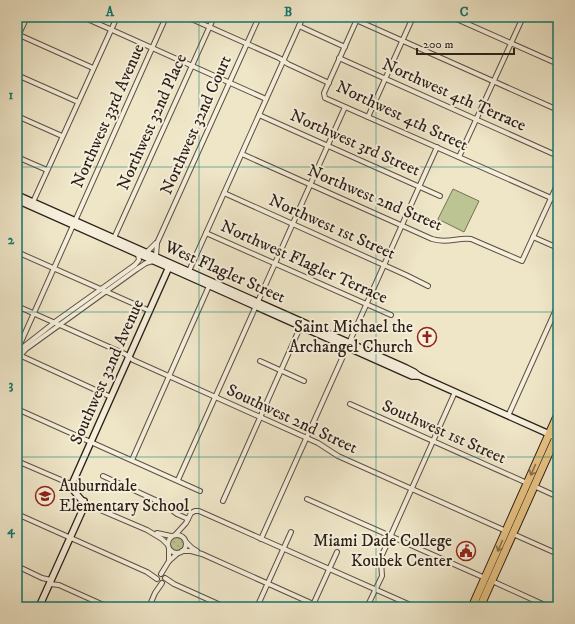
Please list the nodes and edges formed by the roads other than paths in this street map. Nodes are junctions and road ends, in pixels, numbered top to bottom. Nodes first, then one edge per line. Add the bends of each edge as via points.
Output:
1 (27, 17) edge
2 (83, 17) edge
3 (117, 17) edge
4 (166, 17) edge
5 (187, 17) edge
6 (214, 17) edge
7 (259, 17) edge
8 (303, 17) edge
9 (413, 17) edge
10 (452, 17) edge
11 (523, 17) edge
12 (357, 18) edge
13 (299, 26) junction
14 (209, 27) junction
15 (111, 30) junction
16 (17, 36) edge
17 (402, 41) junction
18 (511, 43) junction
19 (247, 44) junction
20 (344, 47) junction
21 (152, 48) junction
22 (340, 58) junction
23 (283, 61) junction
24 (558, 64) edge
25 (192, 66) junction
26 (93, 68) junction
27 (17, 75) edge
28 (385, 79) junction
29 (494, 81) junction
30 (229, 82) junction
31 (329, 83) junction
32 (266, 99) junction
33 (78, 102) junction
34 (345, 107) junction
35 (558, 110) edge
36 (259, 115) junction
37 (17, 116) edge
38 (368, 117) junction
39 (476, 119) junction
40 (62, 136) junction
41 (328, 146) junction
42 (437, 147) junction
43 (242, 154) junction
44 (558, 156) edge
45 (17, 157) edge
46 (459, 157) junction
47 (47, 170) junction
48 (558, 183) edge
49 (310, 185) junction
50 (419, 186) junction
51 (224, 193) junction
52 (17, 195) edge
53 (440, 196) dead end
54 (551, 198) junction
55 (17, 200) edge
56 (558, 201) edge
57 (33, 202) junction
58 (74, 222) junction
59 (292, 224) junction
60 (401, 225) junction
61 (206, 232) junction
62 (533, 237) junction
63 (114, 238) junction
64 (157, 243) junction
65 (558, 248) edge
66 (17, 252) edge
67 (147, 252) junction
68 (138, 254) junction
69 (155, 258) junction
70 (165, 261) junction
71 (274, 263) junction
72 (384, 265) junction
73 (169, 267) junction
74 (54, 268) junction
75 (190, 274) junction
76 (209, 286) junction
77 (428, 286) dead end
78 (103, 290) junction
79 (256, 304) junction
80 (366, 304) junction
81 (558, 305) edge
82 (17, 306) edge
83 (150, 311) junction
84 (34, 313) junction
85 (390, 315) dead end
86 (57, 323) junction
87 (297, 325) junction
88 (304, 328) junction
89 (298, 332) junction
90 (24, 335) junction
91 (30, 341) junction
92 (347, 344) junction
93 (18, 354) edge
94 (129, 357) junction
95 (260, 361) dead end
96 (393, 362) junction
97 (383, 363) junction
98 (281, 370) junction
99 (419, 376) junction
100 (169, 377) junction
101 (304, 380) dead end
102 (455, 392) junction
103 (112, 396) junction
104 (215, 397) junction
105 (350, 404) dead end
106 (17, 409) edge
107 (558, 414) edge
108 (508, 416) junction
109 (260, 417) junction
110 (555, 436) edge
111 (306, 437) junction
112 (433, 441) junction
113 (91, 442) junction
114 (132, 460) junction
115 (17, 461) edge
116 (103, 476) dead end
117 (178, 480) junction
118 (531, 485) junction
119 (73, 487) junction
120 (412, 489) junction
121 (200, 490) dead end
122 (558, 497) edge
123 (307, 499) dead end
124 (223, 501) dead end
125 (84, 503) junction
126 (17, 514) edge
127 (187, 521) junction
128 (147, 530) junction
129 (291, 532) dead end
130 (510, 532) junction
131 (176, 534) junction
132 (171, 536) junction
133 (391, 536) junction
134 (70, 538) junction
135 (261, 539) junction
136 (185, 541) junction
137 (168, 544) junction
138 (284, 548) junction
139 (169, 549) junction
140 (182, 551) junction
141 (337, 552) dead end
142 (178, 553) junction
143 (202, 554) junction
144 (558, 554) edge
145 (169, 561) junction
146 (17, 566) edge
147 (329, 569) junction
148 (161, 578) junction
149 (489, 580) junction
150 (51, 582) junction
151 (268, 584) junction
152 (375, 589) junction
153 (313, 606) edge
154 (39, 607) edge
155 (108, 607) edge
156 (148, 607) edge
157 (225, 607) edge
158 (258, 607) edge
159 (320, 607) edge
160 (367, 607) edge
161 (415, 607) edge
162 (472, 607) edge
163 (480, 607) edge
164 (550, 607) edge

1 - 16 street
2 - 15 street
3 - 15 street
4 - 21 street, Northwest 33rd Avenue
5 - 14 street, Northwest 4th Street
6 - 14 street, Northwest 32nd Place
7 - 19 street, Northwest 32nd Court
8 - 13 street
9 - 17 street
10 - 18 street
11 - 18 street
12 - 17 street
12 - 20 street
13 - 20 street
13 - 23 street
14 - 19 street, Northwest 4th Street
14 - 25 street, Northwest 32nd Place
15 - 21 street
15 - 26 street
16 - 26 street
17 - 28 street
17 - 29 street
18 - 24 street
18 - 29 street
19 - 23 street, Northwest 4th Street
19 - 30 street, Northwest 32nd Court
20 - 22 street
21 - 25 street
21 - 58 street, Northwest 33rd Avenue
22 - 28 street, Northwest 4th Terrace
22 - 31 street
23 - 31 street, Northwest 4th Street
23 - 32 street
25 - 30 street
25 - 63 street, Northwest 32nd Place
26 - 33 street
27 - 33 street
28 - 38 street
28 - 39 street, Northwest 4th Terrace
29 - 35 street
29 - 39 street
30 - 32 street
30 - 64 street, Northwest 32nd Court
31 - 34 street, Northwest 4th Street via 324,93 325,98
32 - 36 street
33 - 40 street
34 - 38 street, Northwest 4th Street
34 - 41 street
36 - 41 street, Northwest 3rd Street
36 - 43 street
37 - 40 street
38 - 42 street, Northwest 4th Street
39 - 44 street, Northwest 4th Terrace
39 - 46 street
40 - 47 street
41 - 49 street
41 - 50 street, Northwest 3rd Street
42 - 46 street, Northwest 4th Street
42 - 50 street
43 - 49 street, Northwest 2nd Street
43 - 51 street
45 - 47 street
46 - 54 street, Northwest 4th Street
47 - 57 street
48 - 54 street
49 - 59 street
49 - 60 street, Northwest 2nd Street
50 - 53 street, Northwest 3rd Street
50 - 60 street
51 - 59 street, Northwest 1st Street
51 - 61 street
52 - 57 main road, West Flagler Street
54 - 56 street, Northwest 4th Street
54 - 62 street
55 - 58 main road, West Flagler Street
57 - 58 main road, West Flagler Street
58 - 63 main road, West Flagler Street
58 - 68 main road, West Flagler Street
58 - 74 street, Northwest 33rd Avenue
59 - 71 street
59 - 72 street, Northwest 1st Street
60 - 62 street, Northwest 2nd Street via 440,241 472,239 522,261
60 - 72 street
61 - 71 street, Northwest Flagler Terrace
61 - 75 street
62 - 65 street
63 - 67 main road, West Flagler Street
64 - 67 street, Northwest 32nd Court
64 - 69 street, Northwest 32nd Court
66 - 74 street
67 - 69 main road, West Flagler Street
68 - 69 main road, West Flagler Street
68 - 78 street via 137,264
69 - 70 main road, West Flagler Street
69 - 73 main road, West Flagler Street
69 - 78 street
70 - 73 main road
70 - 75 main road, West Flagler Street
71 - 79 street
71 - 80 street, Northwest Flagler Terrace
72 - 77 street, Northwest 1st Street
72 - 80 street
73 - 75 main road, West Flagler Street
73 - 83 main road, Southwest 32nd Avenue
74 - 78 street
74 - 84 street, Northwest 33rd Avenue
75 - 76 main road, West Flagler Street
75 - 79 main road, West Flagler Street
76 - 79 main road, West Flagler Street
76 - 100 street
78 - 83 street
78 - 86 street
79 - 87 main road, West Flagler Street
79 - 92 main road, West Flagler Street
79 - 104 street
80 - 85 street, Northwest Flagler Terrace
80 - 92 street
81 - 108 street
82 - 84 street, Southwest 2nd Street
83 - 94 main road, Southwest 32nd Avenue
84 - 86 street, Southwest 2nd Street
84 - 90 street, Northwest 33rd Avenue
86 - 91 street
86 - 93 street
86 - 94 street, Southwest 2nd Street
87 - 88 main road, West Flagler Street
87 - 89 street
88 - 89 street
88 - 92 main road, West Flagler Street
89 - 98 street
90 - 91 street
90 - 93 street, Northwest 33rd Avenue
91 - 93 street
92 - 96 main road, West Flagler Street
92 - 97 main road, West Flagler Street
92 - 111 street
93 - 103 street
94 - 100 street, Southwest 2nd Street
94 - 103 main road, Southwest 32nd Avenue
95 - 98 street
96 - 97 main road
96 - 99 main road, West Flagler Street
97 - 99 main road, West Flagler Street via 412,376
98 - 101 street
98 - 109 street
99 - 102 main road, West Flagler Street
100 - 104 street, Southwest 2nd Street
100 - 114 street
102 - 108 main road, West Flagler Street
102 - 112 street
103 - 113 main road, Southwest 32nd Avenue
104 - 109 street, Southwest 2nd Street
104 - 117 street
105 - 112 street, Southwest 1st Street
106 - 113 street
107 - 110 highway
108 - 110 main road, West Flagler Street
109 - 111 street, Southwest 2nd Street
109 - 124 street
110 - 118 highway
111 - 120 street, Southwest 2nd Street via 322,444 338,456
111 - 135 street
112 - 118 street, Southwest 1st Street
112 - 120 street
113 - 114 street
113 - 119 main road, Southwest 32nd Avenue
114 - 117 street
115 - 119 street
116 - 127 street via 164,504
117 - 121 street
118 - 122 street, Southwest 1st Street
118 - 130 highway
119 - 125 main road
120 - 130 street, Southwest 2nd Street
120 - 133 street
123 - 133 street
125 - 128 street
125 - 134 main road
126 - 134 street
127 - 131 street
127 - 135 street via 193,512 199,511
127 - 136 street
128 - 132 street
128 - 137 street
129 - 138 street
130 - 144 street, Southwest 2nd Street
130 - 149 highway
130 -> 149 highway via 489,570
131 - 132 street
131 - 136 street
132 - 137 street
133 - 149 street
133 - 152 street via 382,558 382,574
134 - 148 street
134 - 150 main road
135 - 138 street
136 - 140 street via 186,547
136 - 143 street
137 - 139 street
138 - 147 street
138 - 151 street
139 - 142 street
139 - 145 street
140 - 142 street
140 - 143 street
141 - 147 street
142 - 145 street
143 - 151 street
145 - 148 street
146 - 150 street
147 - 152 street
147 - 153 street
148 - 156 street
148 - 157 street
149 - 162 highway
149 - 163 highway
149 - 164 street
150 - 154 main road
150 - 155 street
151 - 153 street
151 - 158 street
152 - 160 street
152 - 161 street
153 - 159 street

